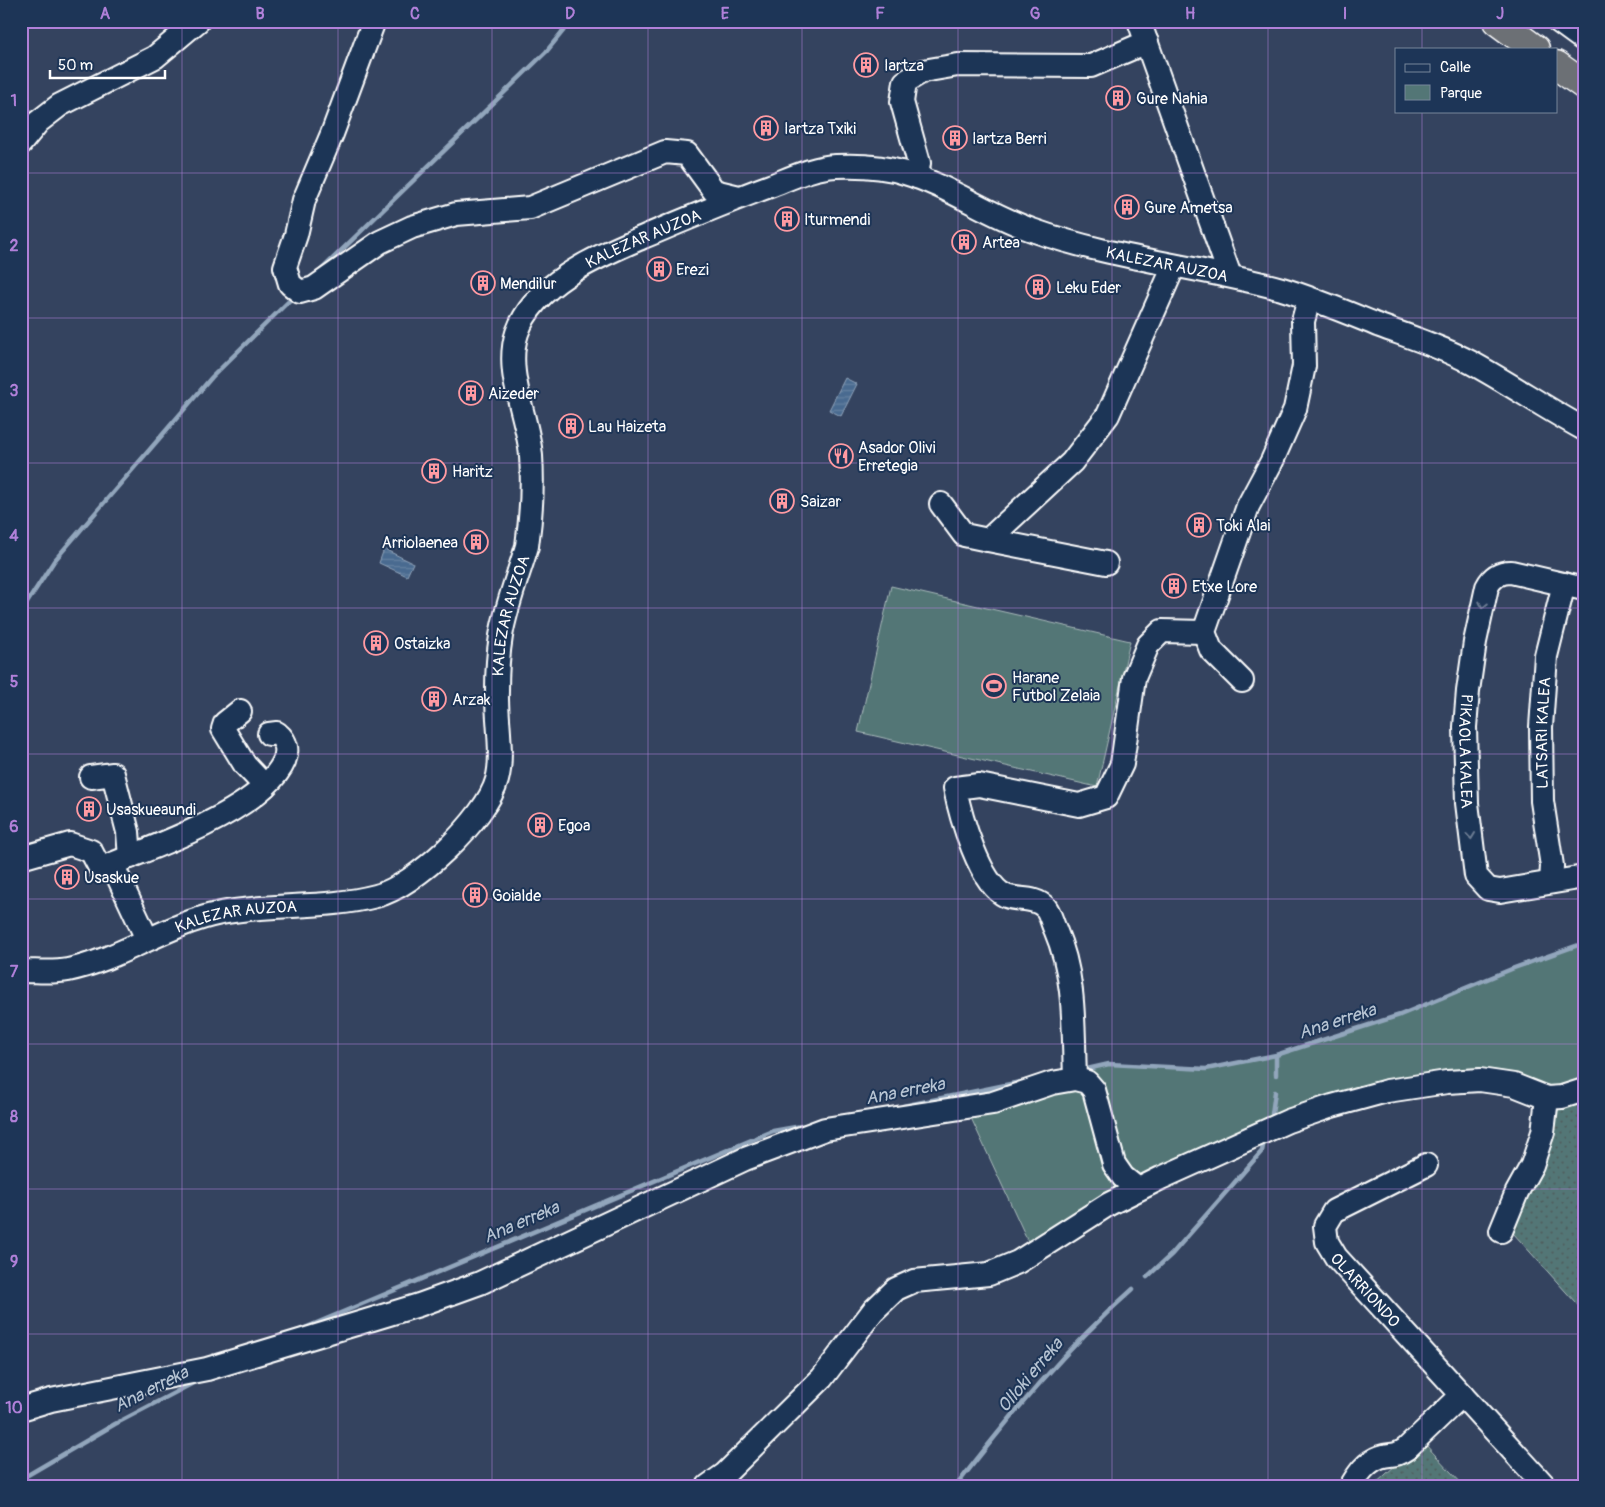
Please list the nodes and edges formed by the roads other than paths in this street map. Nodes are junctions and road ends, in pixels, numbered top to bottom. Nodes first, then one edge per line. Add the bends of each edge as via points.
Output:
1 (198, 21) edge
2 (374, 21) edge
3 (1138, 21) edge
4 (1498, 21) edge
5 (1558, 21) edge
6 (1584, 40) edge
7 (1147, 42) junction
8 (1534, 48) edge
9 (1558, 66) edge
10 (1584, 85) edge
11 (21, 143) edge
12 (917, 177) junction
13 (739, 198) junction
14 (1174, 266) junction
15 (1230, 276) junction
16 (1309, 298) junction
17 (1584, 429) edge
18 (941, 504) dead end
19 (988, 540) junction
20 (1106, 563) dead end
21 (1574, 587) edge
22 (1204, 632) junction
23 (1242, 681) dead end
24 (240, 712) dead end
25 (268, 734) dead end
26 (91, 776) dead end
27 (265, 786) junction
28 (21, 858) edge
29 (120, 860) junction
30 (1584, 877) edge
31 (1551, 882) junction
32 (147, 939) junction
33 (21, 971) edge
34 (1075, 1079) junction
35 (1584, 1090) edge
36 (1547, 1098) junction
37 (1426, 1165) dead end
38 (1138, 1189) junction
39 (1501, 1231) dead end
40 (1462, 1395) junction
41 (21, 1409) edge
42 (708, 1486) edge
43 (1351, 1486) edge
44 (1545, 1486) edge

1 - 11 street via 155,57 60,105 38,122
2 - 13 street, KALEZAR AUZOA via 304,200 285,267 290,284 300,292 314,288 380,242 412,227 456,214 530,208 665,152 688,154 714,190
3 - 7 street
4 - 8 highway
5 - 6 street
7 - 12 street via 1091,66 958,65 923,71 905,82 902,102 919,162
7 - 15 street
9 - 10 highway
12 - 13 street, KALEZAR AUZOA via 883,168 831,166 809,171
12 - 14 street, KALEZAR AUZOA via 1031,230
13 - 32 street, KALEZAR AUZOA via 603,254 578,268 543,296 517,332 516,385 531,457 529,532 501,637 496,692 497,780 465,830 412,878 397,889 378,896 227,912 198,918
14 - 15 street, KALEZAR AUZOA
14 - 19 street via 1108,415 1072,462
15 - 16 street, KALEZAR AUZOA
16 - 17 street, KALEZAR AUZOA via 1468,360
16 - 22 street via 1303,321 1304,366 1295,409 1248,506
18 - 19 street via 964,535
19 - 20 street
21 - 31 street, LATSARI KALEA via 1546,656 1541,728 1542,801 1552,866
21 -> 31 street, PIKAOLA KALEA via 1511,572 1496,576 1487,587 1475,642 1465,727 1467,803 1475,870 1483,886 1500,891
22 - 23 street via 1211,650
22 - 34 street via 1162,631 1148,645 1134,678 1122,764 1106,798 1078,805 979,785 955,788 961,816 983,873 1005,895 1031,899 1046,908 1063,948 1073,992
24 - 27 street via 224,723 223,729 245,765
25 - 27 street via 278,733 284,738 287,756 278,773
26 - 29 street via 113,774 128,832
27 - 29 street via 252,798 221,815
28 - 29 street via 70,844 91,851 101,870
29 - 32 street
30 - 31 street
32 - 33 street, KALEZAR AUZOA via 83,966 54,971
34 - 38 street via 1087,1082 1094,1090 1114,1164 1123,1177
34 - 41 street via 1052,1083 992,1103 825,1129 787,1141 667,1194 480,1282 418,1304 207,1370 51,1400
35 - 36 street
36 - 38 street via 1514,1085 1480,1080 1387,1091 1288,1121
36 - 39 street via 1543,1132
37 - 40 street, OLARRIONDO via 1334,1210 1326,1226 1327,1242 1336,1257
38 - 42 street via 1010,1265 988,1274 914,1281 896,1289 873,1311 822,1378 725,1474
40 - 43 street via 1406,1449 1396,1456 1381,1456 1366,1464
40 - 44 street, OLARRIONDO

